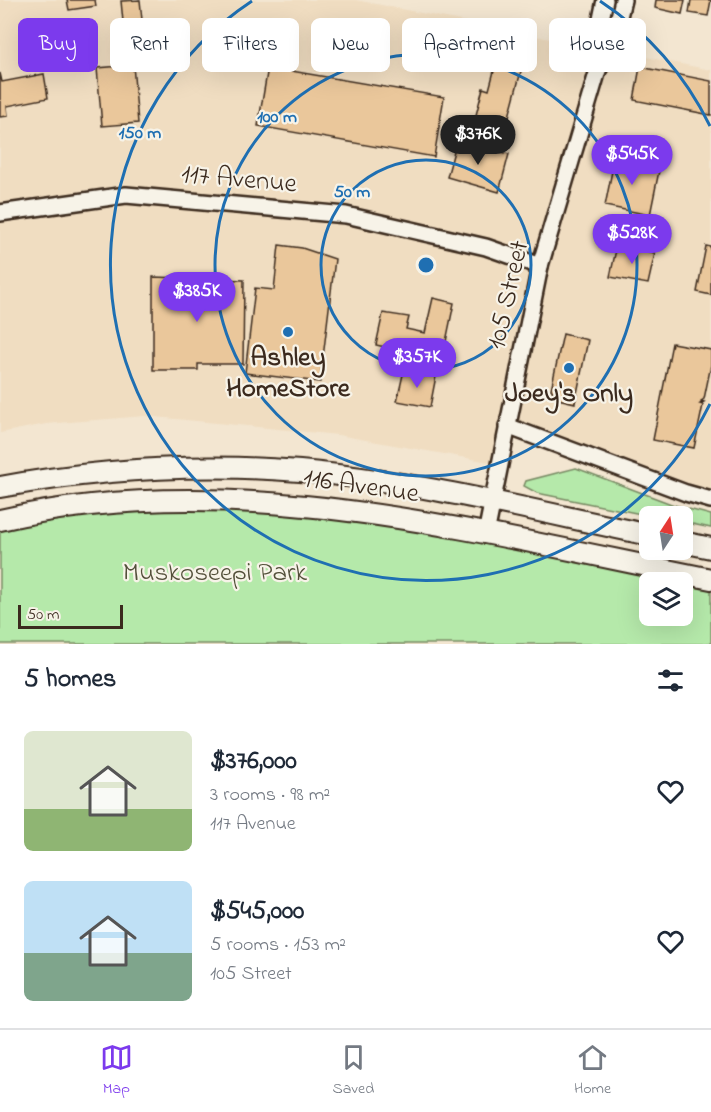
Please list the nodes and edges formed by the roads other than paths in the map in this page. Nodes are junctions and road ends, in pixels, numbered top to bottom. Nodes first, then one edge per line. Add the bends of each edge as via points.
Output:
1 (605, 0) edge
2 (623, 0) edge
3 (601, 18) edge
4 (619, 18) edge
5 (597, 72) edge
6 (0, 213) edge
7 (540, 266) junction
8 (507, 426) junction
9 (0, 487) edge
10 (711, 500) edge
11 (492, 502) junction
12 (0, 520) edge
13 (639, 533) edge
14 (486, 534) junction
15 (693, 544) edge
16 (711, 548) edge
17 (711, 579) edge

1 - 3 street, 105 Street
2 - 4 street, 105 Street
5 - 7 street, 105 Street
6 - 7 street, 117 Avenue via 126,195 346,215 486,247
7 - 8 street, 105 Street
8 - 10 street
8 - 11 street, 105 Street
9 - 11 main road, 116 Avenue via 152,468 257,468 347,477
11 - 13 main road, 116 Avenue
11 - 14 street, 105 Street
12 - 14 main road, 116 Avenue via 112,504 225,501 337,508
14 - 17 main road, 116 Avenue
15 - 16 main road

